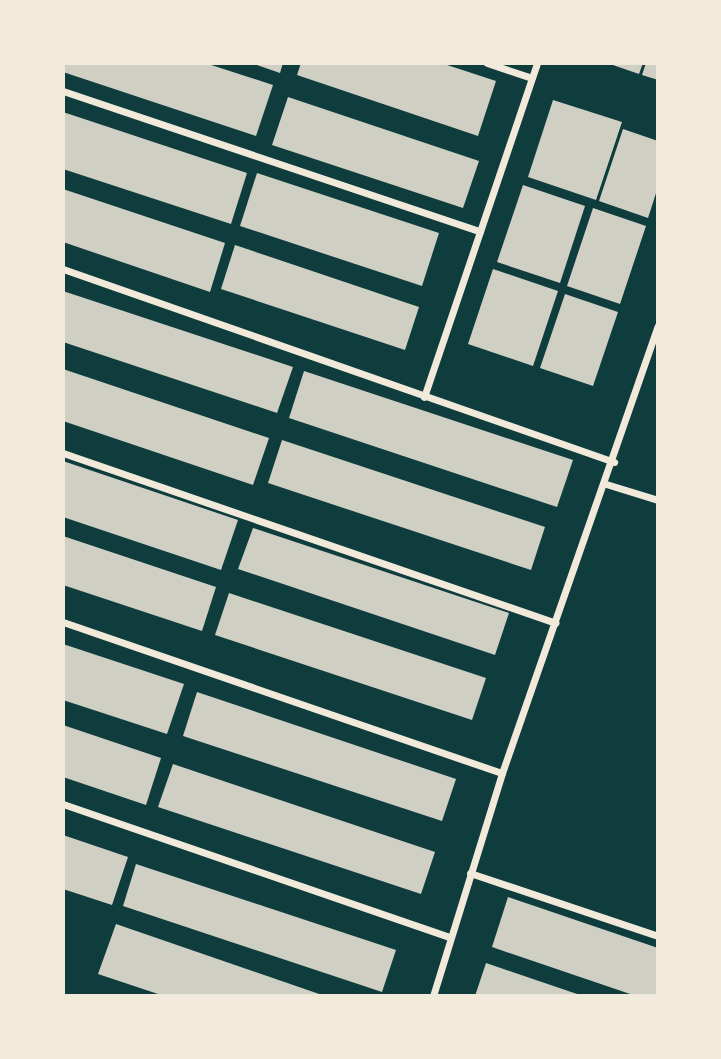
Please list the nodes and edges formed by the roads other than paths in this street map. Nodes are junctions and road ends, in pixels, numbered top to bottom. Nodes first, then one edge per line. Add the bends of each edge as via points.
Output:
1 (487, 63) edge
2 (537, 63) edge
3 (532, 78) junction
4 (63, 91) edge
5 (480, 232) junction
6 (63, 269) edge
7 (658, 326) edge
8 (424, 397) junction
9 (63, 453) edge
10 (614, 462) junction
11 (606, 484) junction
12 (658, 500) edge
13 (63, 622) edge
14 (556, 623) junction
15 (502, 773) junction
16 (63, 804) edge
17 (470, 873) junction
18 (658, 936) edge
19 (450, 937) junction
20 (433, 996) edge

1 - 3 street
2 - 3 street
3 - 5 street
4 - 5 street
5 - 8 street
6 - 8 street
7 - 10 street
8 - 10 street
9 - 14 street
10 - 11 street
11 - 12 street
11 - 14 street
13 - 15 street
14 - 15 street
15 - 17 street
16 - 19 street
17 - 18 street
17 - 19 street
19 - 20 street

